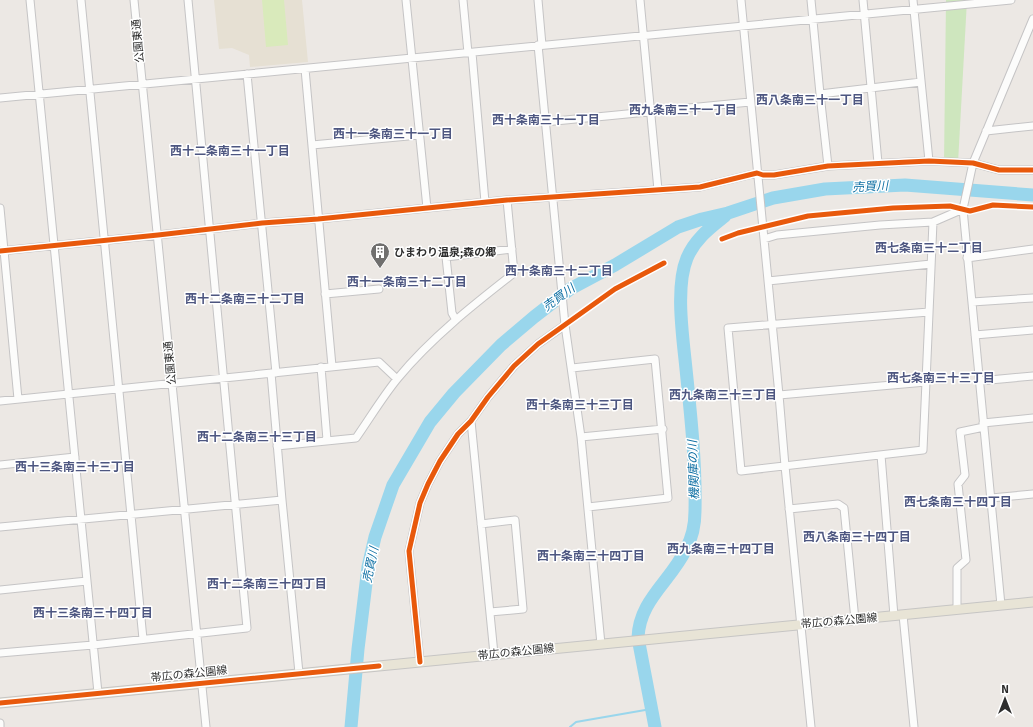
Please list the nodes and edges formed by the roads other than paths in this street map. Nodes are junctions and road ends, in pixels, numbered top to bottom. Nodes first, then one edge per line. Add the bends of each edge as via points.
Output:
1 (30, 0) edge
2 (82, 0) edge
3 (134, 0) edge
4 (188, 0) edge
5 (406, 0) edge
6 (462, 0) edge
7 (538, 0) edge
8 (640, 0) edge
9 (741, 0) edge
10 (811, 0) edge
11 (863, 0) edge
12 (913, 0) edge
13 (1011, 0) edge
14 (914, 9) junction
15 (864, 14) junction
16 (813, 19) junction
17 (1033, 19) edge
18 (744, 26) junction
19 (643, 36) junction
20 (540, 45) junction
21 (470, 53) junction
22 (412, 58) junction
23 (305, 69) junction
24 (247, 74) junction
25 (195, 80) junction
26 (921, 82) junction
27 (143, 85) junction
28 (872, 88) junction
29 (90, 90) junction
30 (40, 94) junction
31 (820, 94) junction
32 (0, 98) edge
33 (750, 102) junction
34 (649, 111) junction
35 (546, 122) junction
36 (1033, 126) edge
37 (986, 130) junction
38 (419, 135) junction
39 (312, 146) junction
40 (929, 160) junction
41 (878, 163) junction
42 (972, 165) junction
43 (828, 166) junction
44 (1033, 170) edge
45 (757, 173) junction
46 (658, 190) junction
47 (553, 197) junction
48 (507, 200) junction
49 (485, 202) junction
50 (963, 207) junction
51 (0, 208) edge
52 (426, 208) junction
53 (318, 219) junction
54 (933, 222) junction
55 (262, 223) junction
56 (209, 229) junction
57 (158, 235) junction
58 (764, 239) junction
59 (104, 240) junction
60 (54, 245) junction
61 (512, 249) junction
62 (1033, 250) edge
63 (2, 251) edge
64 (967, 258) junction
65 (932, 264) junction
66 (768, 281) junction
67 (379, 289) dead end
68 (325, 294) junction
69 (1033, 298) edge
70 (972, 302) junction
71 (929, 312) junction
72 (456, 320) junction
73 (565, 322) junction
74 (773, 325) junction
75 (1033, 330) edge
76 (975, 335) junction
77 (332, 366) junction
78 (321, 367) junction
79 (572, 368) junction
80 (274, 373) junction
81 (1033, 376) edge
82 (223, 378) junction
83 (397, 379) junction
84 (979, 381) junction
85 (926, 382) junction
86 (172, 384) junction
87 (120, 389) junction
88 (69, 394) junction
89 (779, 395) junction
90 (18, 399) junction
91 (0, 401) edge
92 (1033, 418) edge
93 (472, 421) junction
94 (983, 425) junction
95 (663, 429) junction
96 (581, 436) junction
97 (327, 440) junction
98 (277, 446) junction
99 (881, 455) junction
100 (75, 457) junction
101 (0, 465) edge
102 (785, 466) junction
103 (1033, 494) edge
104 (991, 498) junction
105 (282, 500) junction
106 (234, 504) junction
107 (588, 506) junction
108 (789, 509) junction
109 (184, 510) junction
110 (131, 515) junction
111 (81, 519) junction
112 (481, 524) junction
113 (0, 527) edge
114 (87, 581) junction
115 (0, 590) edge
116 (1033, 602) edge
117 (1001, 605) junction
118 (957, 609) junction
119 (490, 612) junction
120 (899, 615) junction
121 (855, 620) junction
122 (801, 624) junction
123 (196, 633) junction
124 (144, 639) junction
125 (601, 644) junction
126 (93, 645) junction
127 (0, 653) edge
128 (494, 654) junction
129 (420, 662) junction
130 (299, 673) junction
131 (201, 684) junction
132 (98, 693) junction
133 (0, 703) edge
134 (0, 723) edge
135 (0, 727) edge
136 (206, 727) edge
137 (811, 727) edge
138 (914, 727) edge

1 - 30 street
2 - 29 street
3 - 27 street, 公園東通
4 - 25 street
5 - 22 street
6 - 21 street
7 - 20 street
8 - 19 street
9 - 18 street
10 - 16 street
11 - 15 street
12 - 14 street
13 - 14 street
14 - 15 street
14 - 26 street
15 - 16 street
15 - 28 street
16 - 18 street
16 - 31 street
17 - 37 street
18 - 19 street
18 - 33 street
19 - 20 street
19 - 34 street
20 - 21 street
20 - 35 street
21 - 22 street
21 - 49 street
22 - 23 street
22 - 38 street
23 - 24 street
23 - 39 street
24 - 25 street
24 - 55 street
25 - 27 street
25 - 56 street
26 - 28 street
26 - 40 street
27 - 29 street
27 - 57 street, 公園東通
28 - 31 street
28 - 41 street
29 - 30 street
29 - 59 street
30 - 32 street
30 - 60 street
31 - 43 street
33 - 34 street
33 - 45 street
34 - 35 street
34 - 46 street
35 - 47 street
36 - 37 street
37 - 42 street
38 - 39 street
38 - 52 street
39 - 53 street
40 - 41 street
40 - 42 street
41 - 43 street
42 - 44 street via 999,170
42 - 50 street
43 - 45 street via 774,176
45 - 46 street via 700,187
45 - 58 street
46 - 47 street
47 - 48 street
47 - 73 street
48 - 49 street
48 - 61 street
49 - 52 street
50 - 54 street
50 - 64 street
51 - 63 street
52 - 53 street
53 - 55 street
53 - 68 street
54 - 58 street via 873,225 777,235
54 - 65 street
55 - 56 street
55 - 80 street
56 - 57 street
56 - 82 street
57 - 59 street
57 - 86 street, 公園東通
58 - 66 street
59 - 60 street
59 - 87 street
60 - 63 street
60 - 88 street
61 - 72 street via 514,273
61 - 72 street via 446,257 452,313
62 - 64 street
63 - 90 street
64 - 70 street
65 - 66 street
65 - 71 street
66 - 74 street
67 - 68 street
68 - 77 street
69 - 70 street
70 - 76 street
71 - 74 street
71 - 85 street
72 - 83 street
73 - 79 street
73 - 93 street via 514,366
74 - 89 street
74 - 102 street via 728,328 740,471
75 - 76 street
76 - 84 street
77 - 78 street
77 - 83 street via 379,362
78 - 80 street
78 - 97 street
79 - 95 street via 655,359
79 - 96 street
80 - 82 street
80 - 98 street
81 - 84 street
82 - 86 street
82 - 106 street
83 - 97 street via 356,438
84 - 94 street
85 - 89 street
85 - 99 street via 923,450
86 - 87 street
86 - 109 street, 公園東通
87 - 88 street
87 - 110 street
88 - 90 street
88 - 100 street
89 - 102 street
90 - 91 street
92 - 94 street
93 - 112 street
93 - 129 street via 458,434 428,484 420,503 409,551
94 - 104 street
94 - 118 street via 960,432 965,475 958,484 966,560 957,568
95 - 96 street
95 - 107 street via 668,498
96 - 107 street
97 - 98 street
98 - 105 street
99 - 102 street
99 - 120 street
100 - 101 street
100 - 111 street
102 - 108 street
103 - 104 street
104 - 117 street
105 - 106 street
105 - 130 street
106 - 109 street
106 - 123 street via 247,628
107 - 125 street
108 - 121 street via 838,504 844,508
108 - 122 street
109 - 110 street
109 - 123 street, 公園東通
110 - 111 street
110 - 124 street
111 - 113 street
111 - 114 street
112 - 119 street
112 - 119 street via 515,520 523,609
114 - 115 street
114 - 126 street
116 - 117 main road, 帯広の森公園線
117 - 118 main road, 帯広の森公園線
118 - 120 main road, 帯広の森公園線
119 - 128 street
120 - 121 main road, 帯広の森公園線
120 - 138 street
121 - 122 main road, 帯広の森公園線
122 - 125 main road, 帯広の森公園線
122 - 137 street
123 - 124 street
123 - 131 street, 公園東通
124 - 126 street
125 - 128 main road, 帯広の森公園線
126 - 127 street
126 - 132 street
128 - 129 main road, 帯広の森公園線
129 - 130 main road, 帯広の森公園線
130 - 131 main road, 帯広の森公園線
131 - 132 main road, 帯広の森公園線
131 - 136 street, 公園東通
132 - 133 main road, 帯広の森公園線
134 - 135 street

